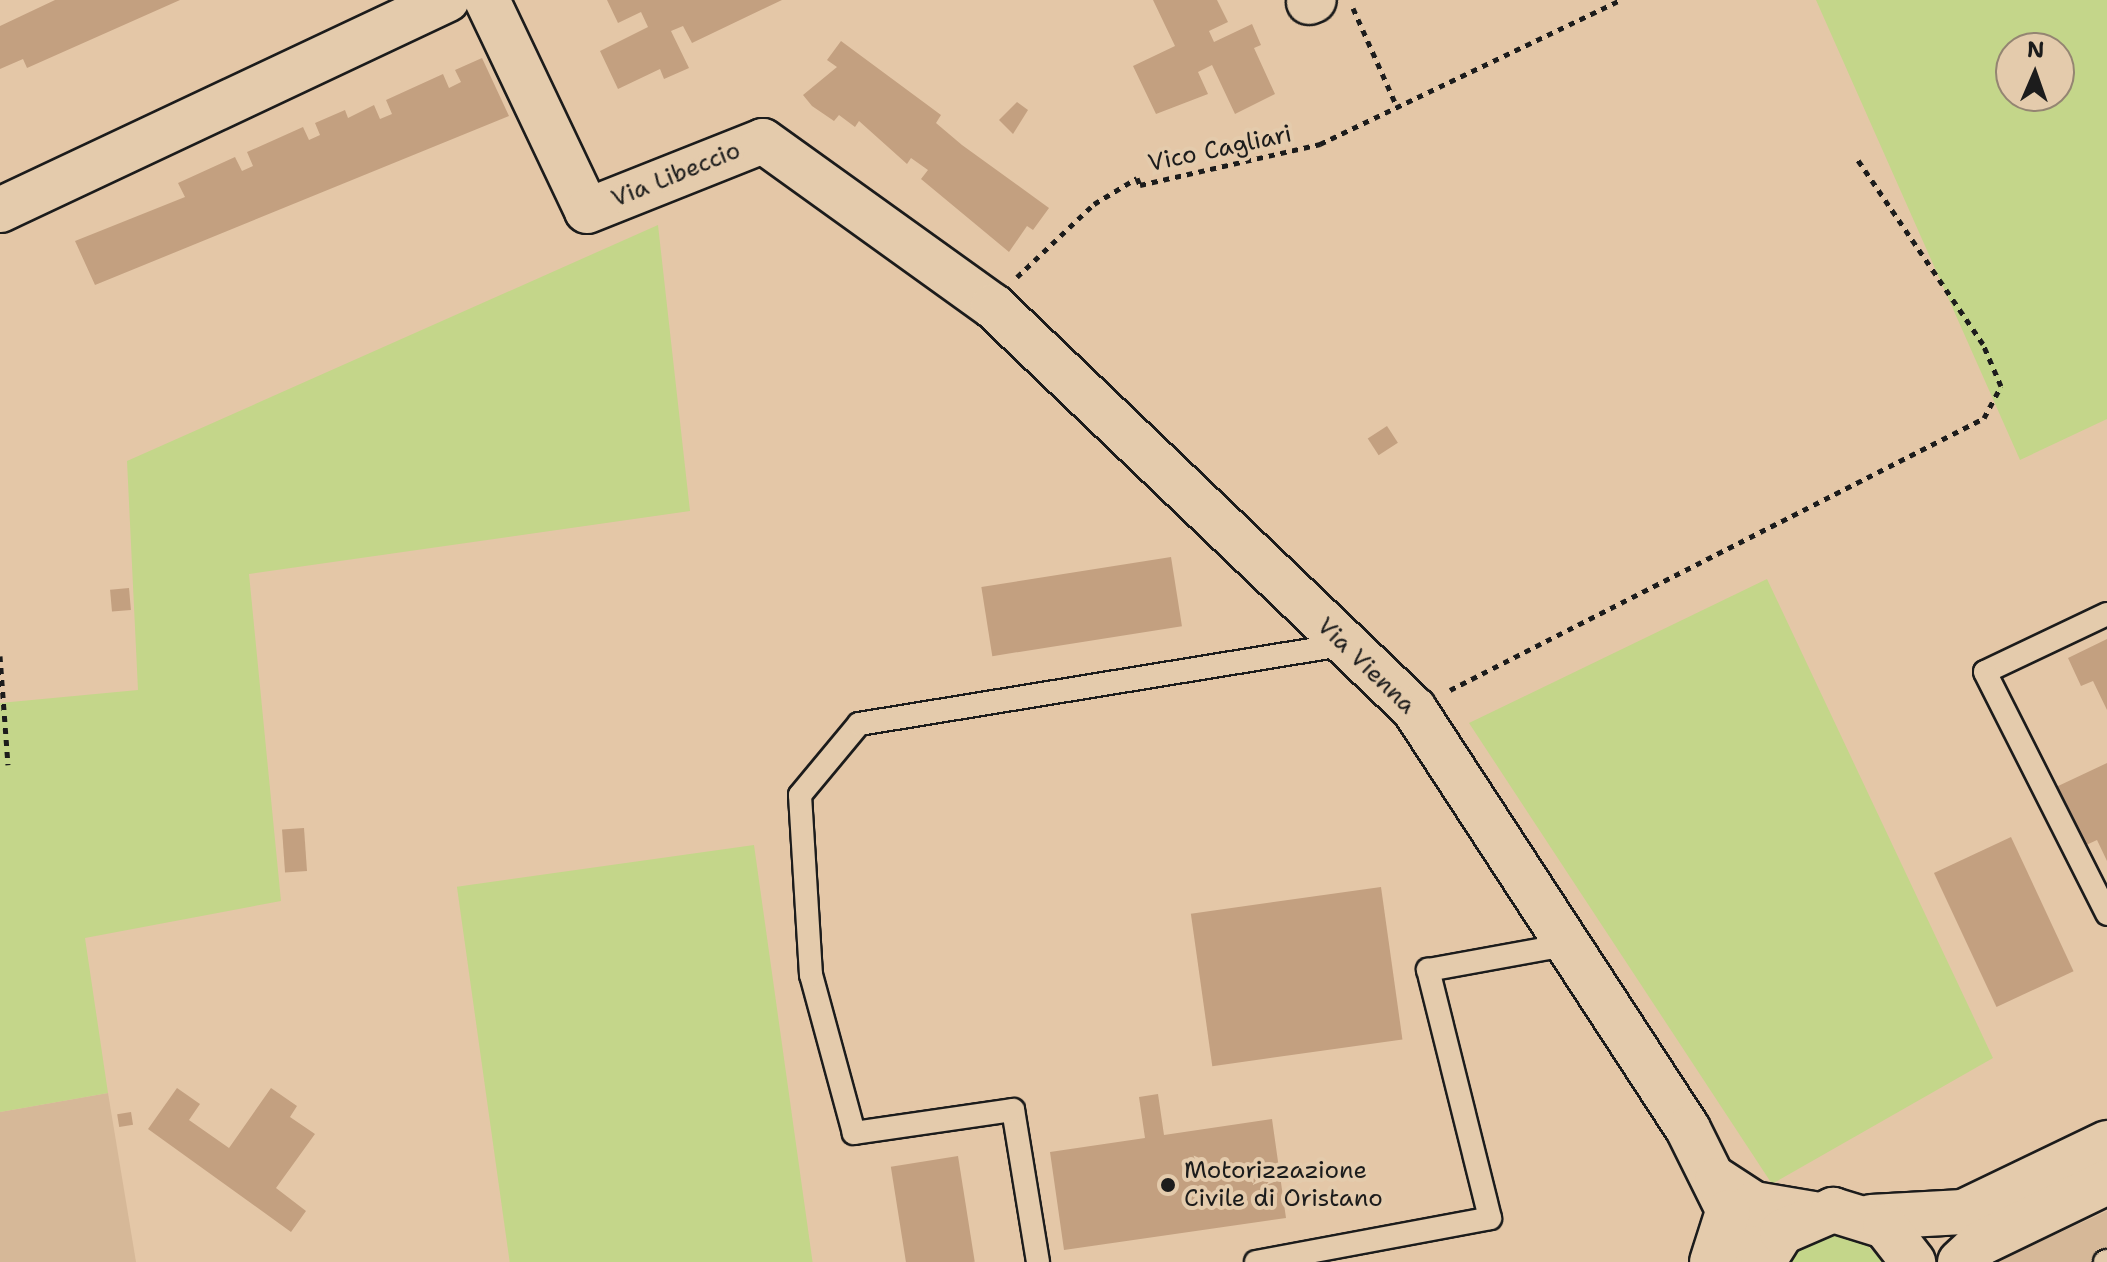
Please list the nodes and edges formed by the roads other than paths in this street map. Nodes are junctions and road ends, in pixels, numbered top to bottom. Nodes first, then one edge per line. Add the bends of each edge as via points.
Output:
1 (447, 0) edge
2 (487, 0) edge
3 (0, 210) edge
4 (993, 306) joint
5 (2107, 614) edge
6 (1344, 645) junction
7 (2107, 914) edge
8 (1566, 945) junction
9 (2107, 1143) edge
10 (2107, 1182) edge
11 (1722, 1196) junction
12 (1813, 1214) junction
13 (1871, 1217) junction
14 (1038, 1262) edge
15 (1256, 1262) edge
16 (1712, 1262) edge
17 (1754, 1262) edge
18 (1763, 1262) edge
19 (1913, 1262) edge
20 (1960, 1262) edge

1 - 3 street
2 - 4 street, Via Libeccio via 587,211 763,141
4 - 6 street, Via Vienna
5 - 7 lane via 1985,672
6 - 8 street, Via Vienna via 1414,709
6 - 14 lane via 859,724 800,795 811,975 854,1133 1013,1110
8 - 11 street, Via Vienna via 1688,1129
8 - 15 lane via 1428,970 1490,1218
9 - 13 street via 1963,1212
10 - 20 street via 1979,1244
11 - 12 street
11 - 16 street
11 - 17 street
12 - 13 street
12 - 18 street via 1782,1232
13 - 19 street via 1897,1236

